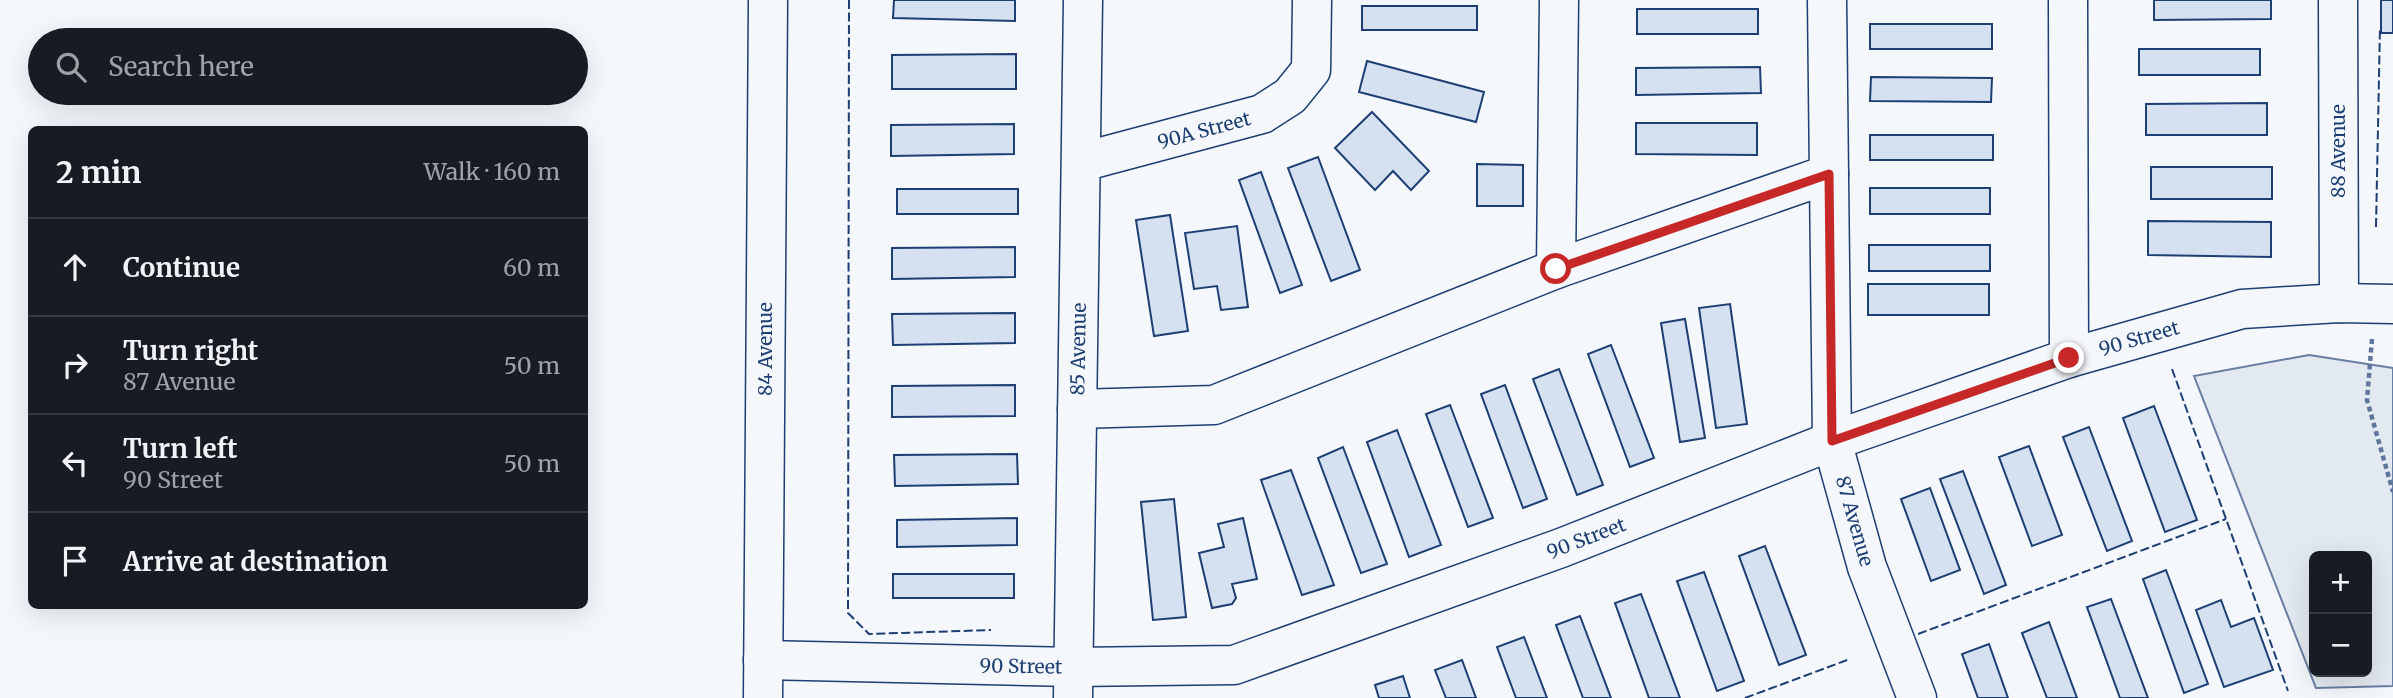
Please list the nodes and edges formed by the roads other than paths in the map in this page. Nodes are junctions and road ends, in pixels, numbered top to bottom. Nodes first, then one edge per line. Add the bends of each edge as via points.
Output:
1 (768, 0) edge
2 (1083, 0) edge
3 (1312, 0) edge
4 (1559, 0) edge
5 (1827, 0) edge
6 (2068, 0) edge
7 (2338, 0) edge
8 (1082, 162) junction
9 (1829, 174) junction
10 (1556, 269) junction
11 (2369, 303) edge
12 (2069, 358) junction
13 (1077, 409) junction
14 (1832, 441) junction
15 (763, 660) junction
16 (1073, 682) edge
17 (763, 698) edge
18 (1917, 698) edge

1 - 15 street, 84 Avenue
2 - 8 street, 85 Avenue
3 - 8 street, 90A Street via 1311,70 1290,96 1262,114
4 - 10 street
5 - 9 street, 87 Avenue
6 - 12 street
7 - 11 street, 88 Avenue
8 - 13 street, 85 Avenue
9 - 10 street
9 - 14 street, 87 Avenue
10 - 13 street via 1214,405
11 - 12 street, 90 Street via 2242,309
12 - 14 street, 90 Street
13 - 16 street, 85 Avenue
14 - 16 street, 90 Street via 1561,548 1234,665
14 - 18 street, 87 Avenue via 1867,567
15 - 16 street, 90 Street
15 - 17 street, 84 Avenue

